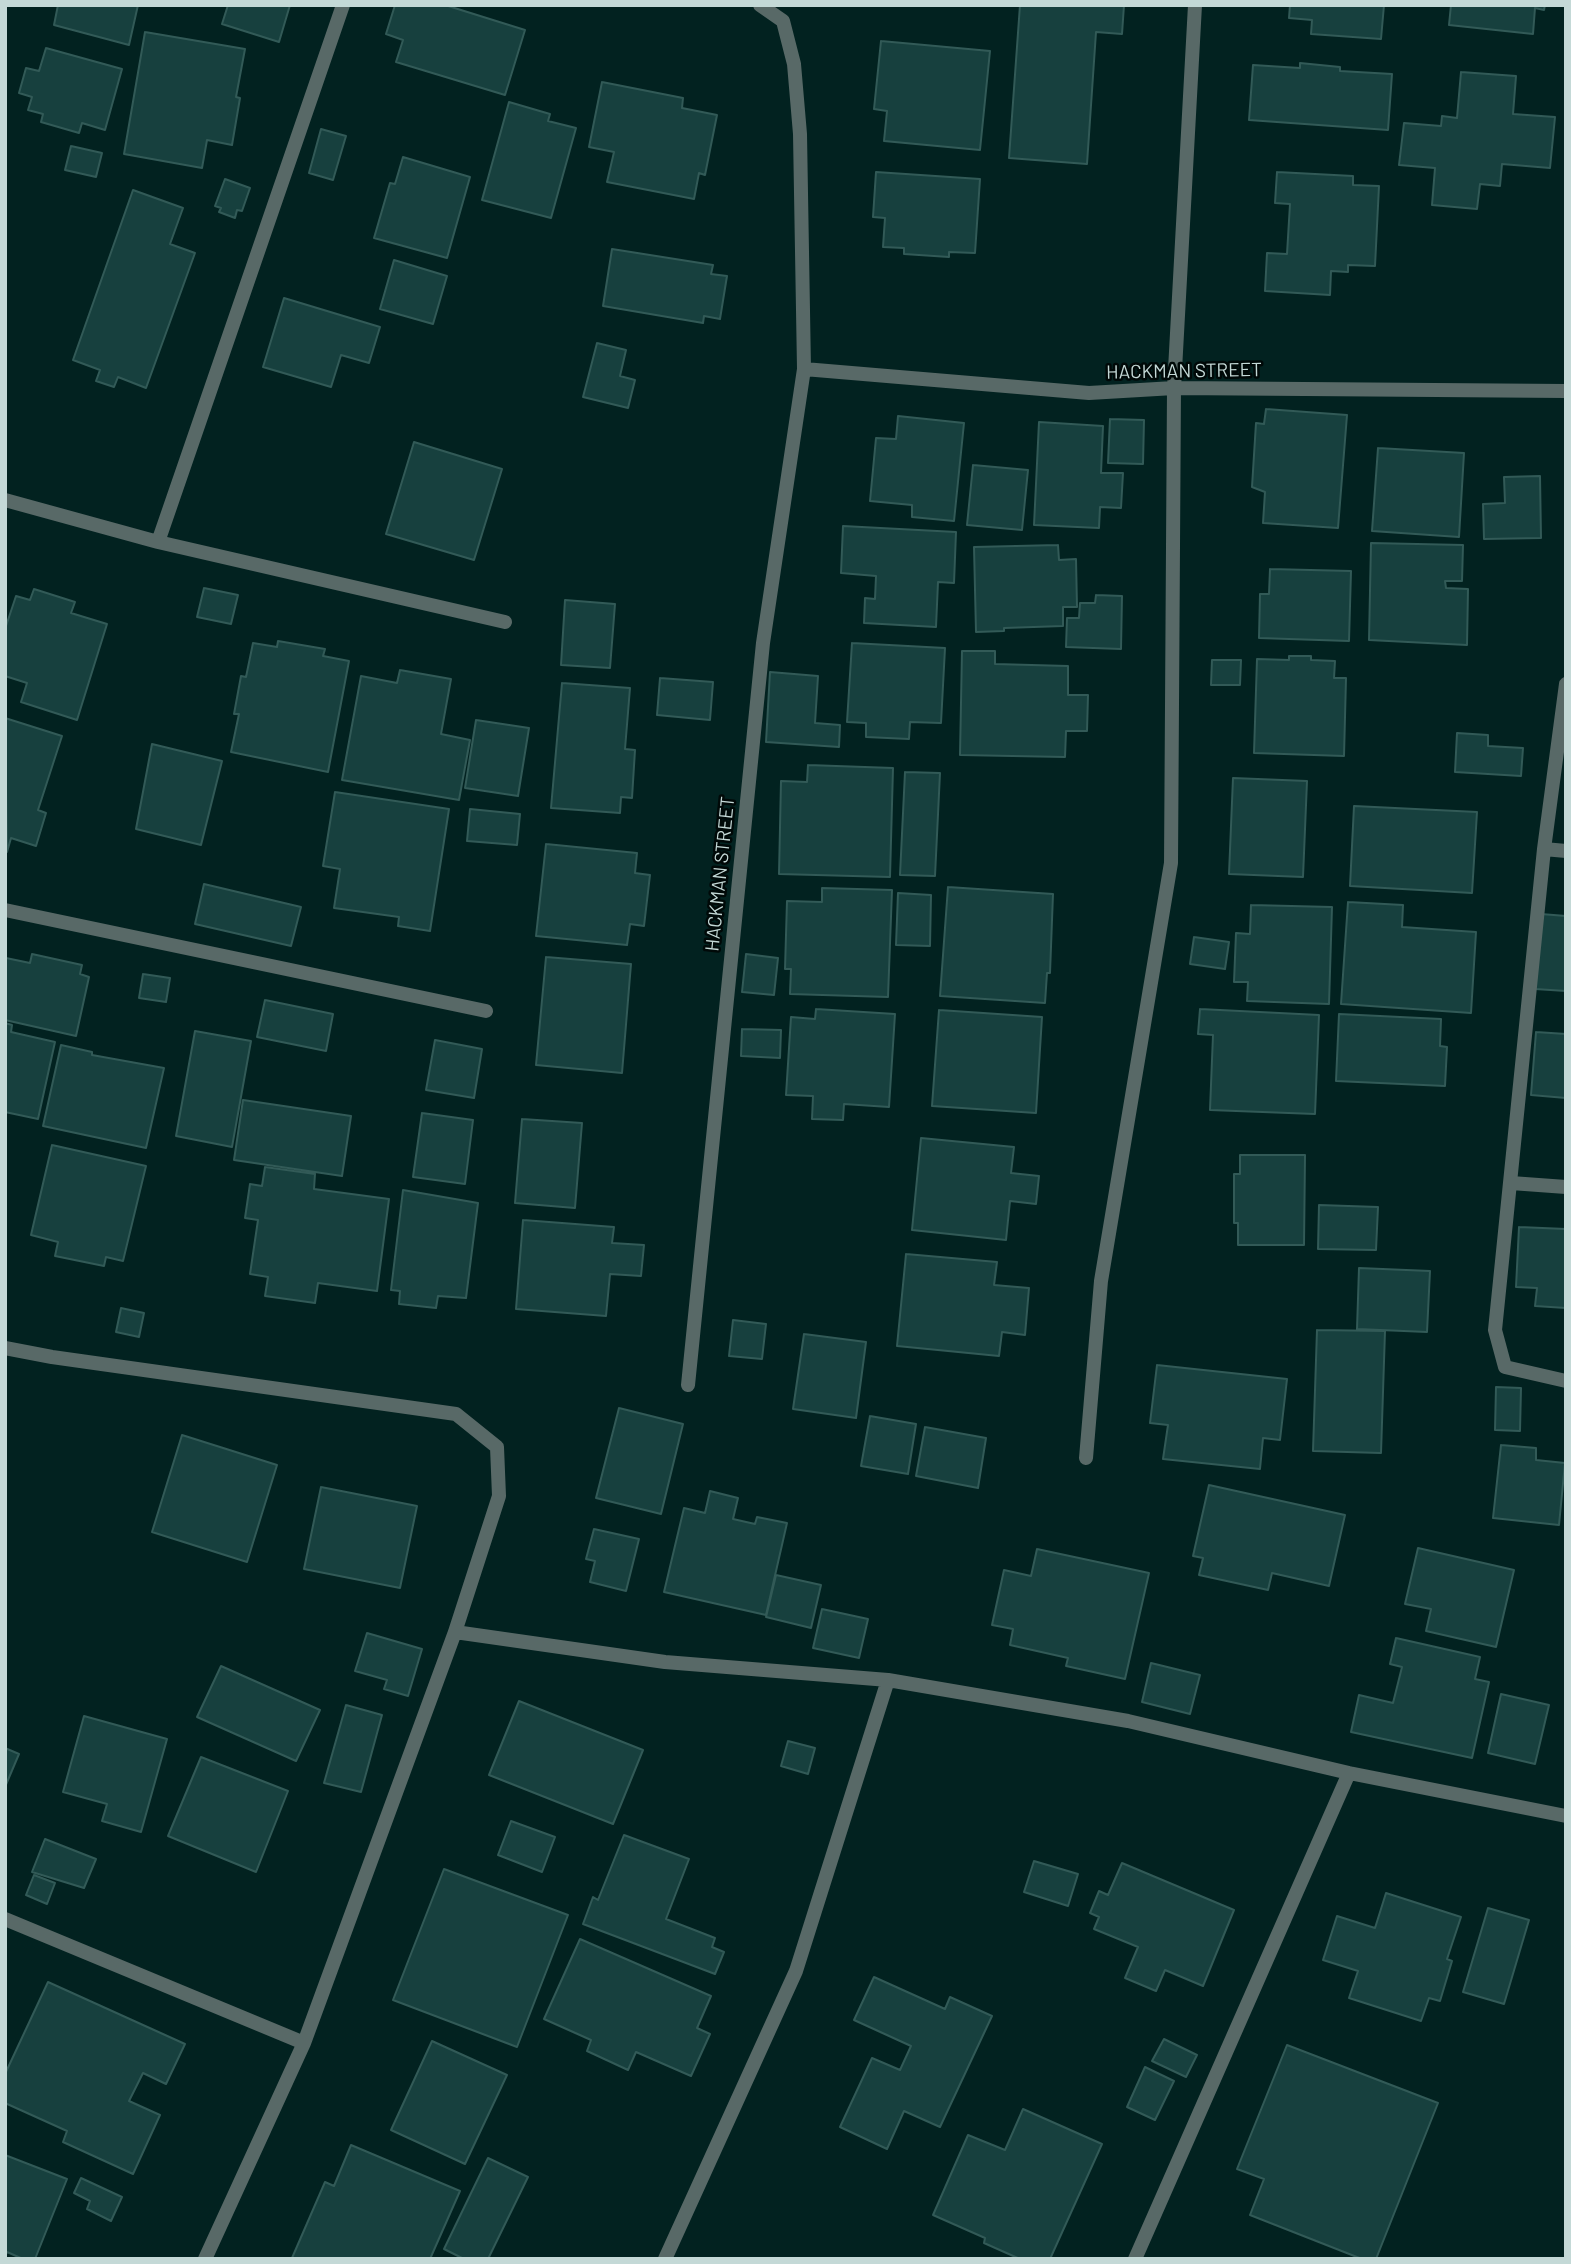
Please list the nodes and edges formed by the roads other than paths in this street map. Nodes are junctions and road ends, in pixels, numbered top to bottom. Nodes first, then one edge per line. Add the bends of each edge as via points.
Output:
1 (343, 5) edge
2 (760, 5) edge
3 (1195, 5) edge
4 (804, 369) junction
5 (1174, 388) junction
6 (1566, 391) edge
7 (5, 500) edge
8 (158, 542) junction
9 (505, 622) dead end
10 (1566, 684) edge
11 (1544, 849) junction
12 (1566, 851) edge
13 (5, 911) edge
14 (486, 1011) dead end
15 (1511, 1183) junction
16 (1566, 1187) edge
17 (5, 1348) edge
18 (1566, 1381) edge
19 (688, 1385) dead end
20 (1086, 1458) dead end
21 (455, 1632) junction
22 (888, 1680) junction
23 (1349, 1773) junction
24 (1566, 1816) edge
25 (5, 1919) edge
26 (304, 2043) junction
27 (205, 2259) edge
28 (665, 2259) edge
29 (1135, 2259) edge

1 - 8 street
2 - 4 street, HACKMAN STREET via 783,21 794,64 800,134
3 - 5 street
4 - 5 street, HACKMAN STREET via 1089,393
4 - 19 street, HACKMAN STREET via 762,656
5 - 6 street, HACKMAN STREET
5 - 20 street via 1171,863 1101,1281
7 - 8 street
8 - 9 street
10 - 11 street
11 - 12 street
11 - 15 street
13 - 14 street
15 - 16 street
15 - 18 street via 1495,1330 1505,1367
17 - 21 street via 456,1414 497,1447 499,1496
21 - 22 street via 665,1662
21 - 26 street
22 - 23 street via 1128,1721
22 - 28 street via 796,1971
23 - 24 street
23 - 29 street
25 - 26 street
26 - 27 street

